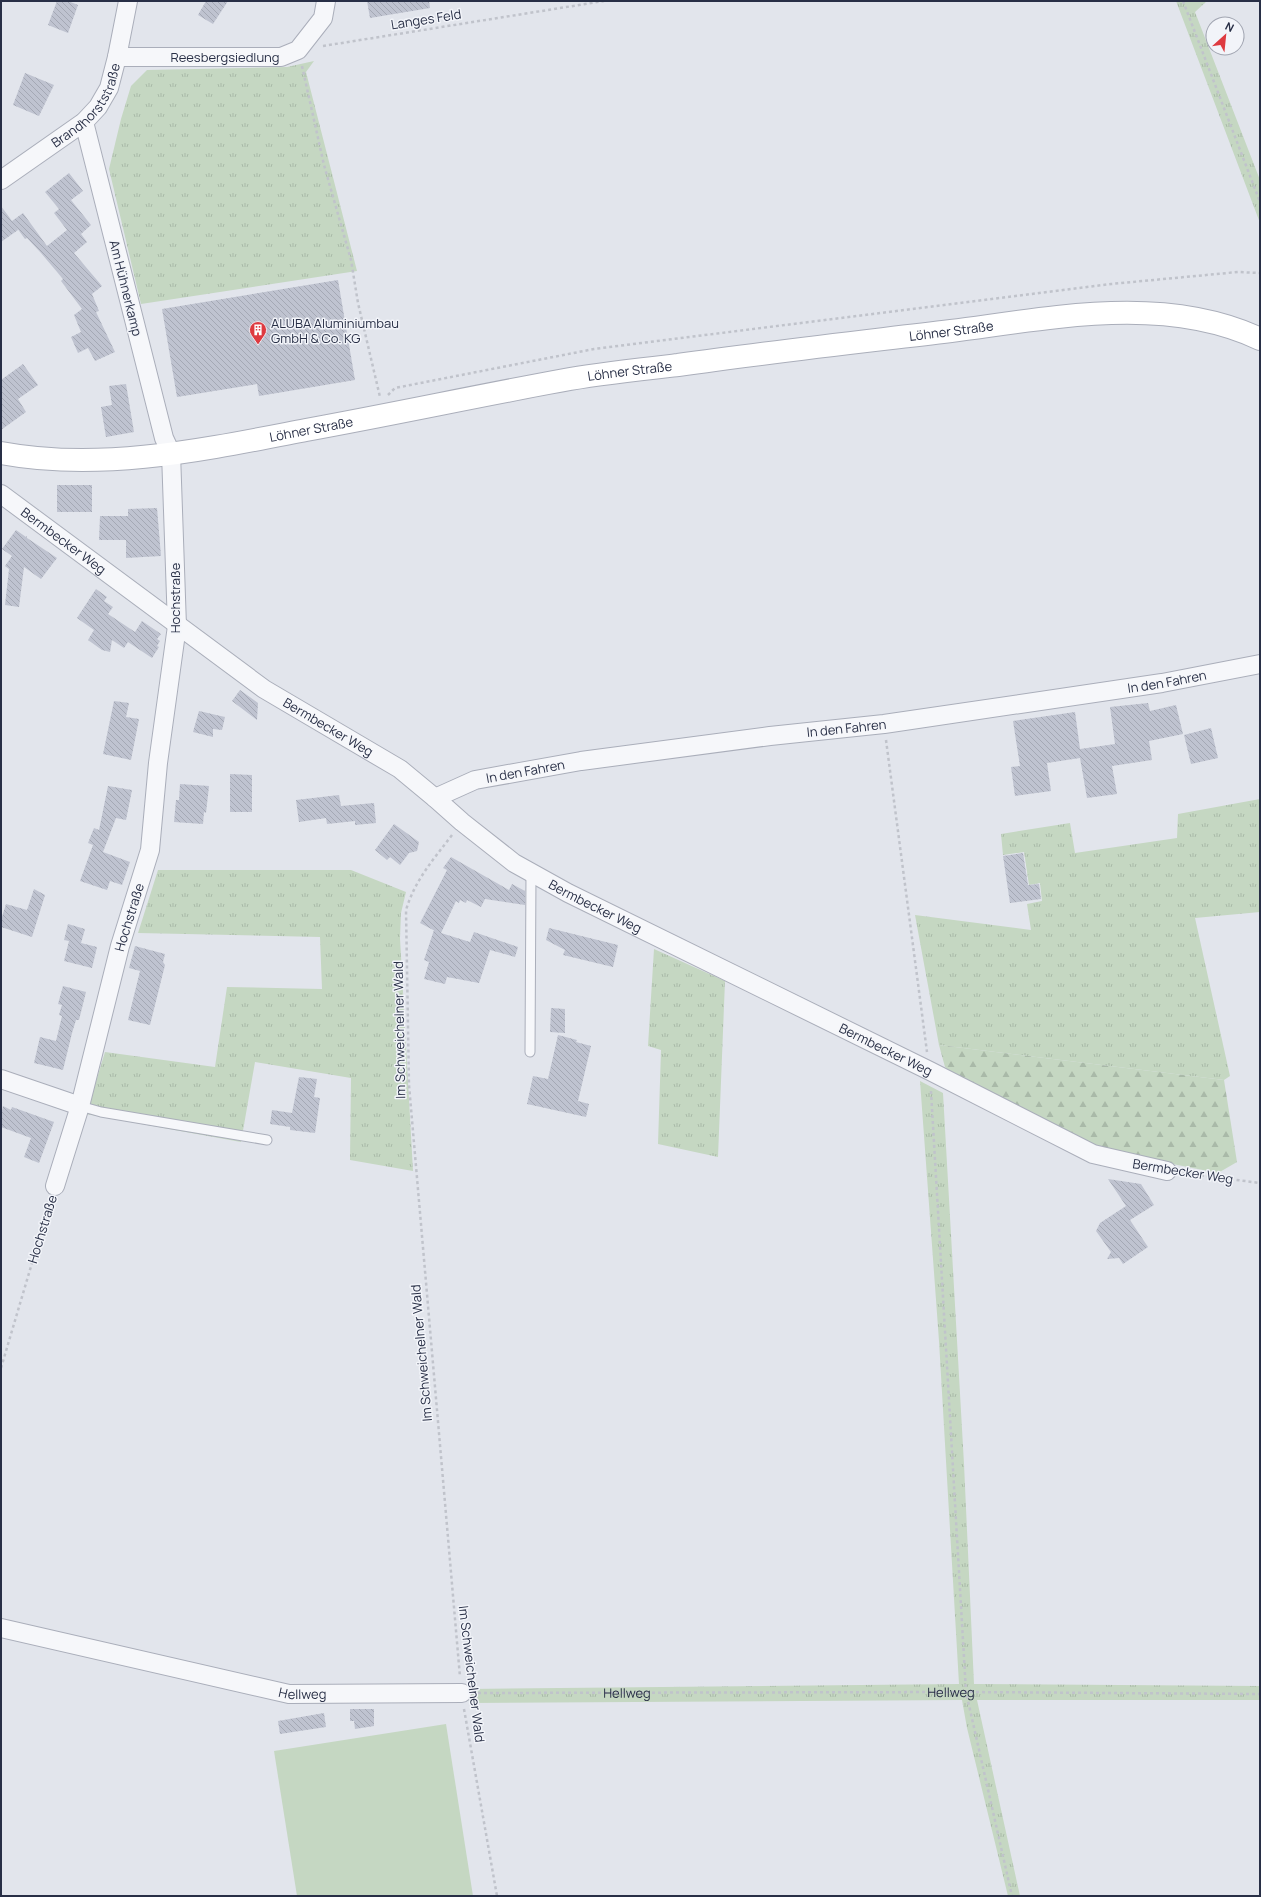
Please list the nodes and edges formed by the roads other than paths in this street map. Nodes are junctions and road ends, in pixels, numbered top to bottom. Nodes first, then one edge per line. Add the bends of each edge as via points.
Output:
1 (128, 1) edge
2 (326, 1) edge
3 (117, 57) junction
4 (84, 122) junction
5 (1, 180) edge
6 (1260, 339) edge
7 (1, 453) edge
8 (171, 453) junction
9 (1, 494) edge
10 (177, 626) junction
11 (1260, 664) edge
12 (435, 798) junction
13 (531, 873) junction
14 (530, 1052) dead end
15 (1, 1079) edge
16 (80, 1106) junction
17 (267, 1140) dead end
18 (1167, 1171) road end
19 (55, 1186) road end
20 (1, 1628) edge
21 (462, 1693) road end

1 - 3 street, Brandhorststraße
2 - 3 street, Reesbergsiedlung via 323,18 298,50 281,57
3 - 4 street, Brandhorststraße via 109,88 98,107
4 - 5 street, Brandhorststraße
4 - 8 street, Am Hühnerkamp via 164,438
6 - 8 main road, Löhner Straße via 1222,325 1154,313 1116,312 1036,320 574,379 222,446
7 - 8 main road, Löhner Straße via 80,460
8 - 10 street, Hochstraße
9 - 10 street, Bermbecker Weg
10 - 12 street, Bermbecker Weg via 264,689 400,769
10 - 16 street, Hochstraße via 158,763 150,850 120,946
11 - 12 street, In den Fahren via 1162,683 884,724 580,761 474,780
12 - 13 street, Bermbecker Weg via 514,863
13 - 14 lane
13 - 18 street, Bermbecker Weg via 1092,1154
15 - 16 street
16 - 17 lane via 100,1112
16 - 19 street, Hochstraße
20 - 21 street, Hellweg via 289,1694

